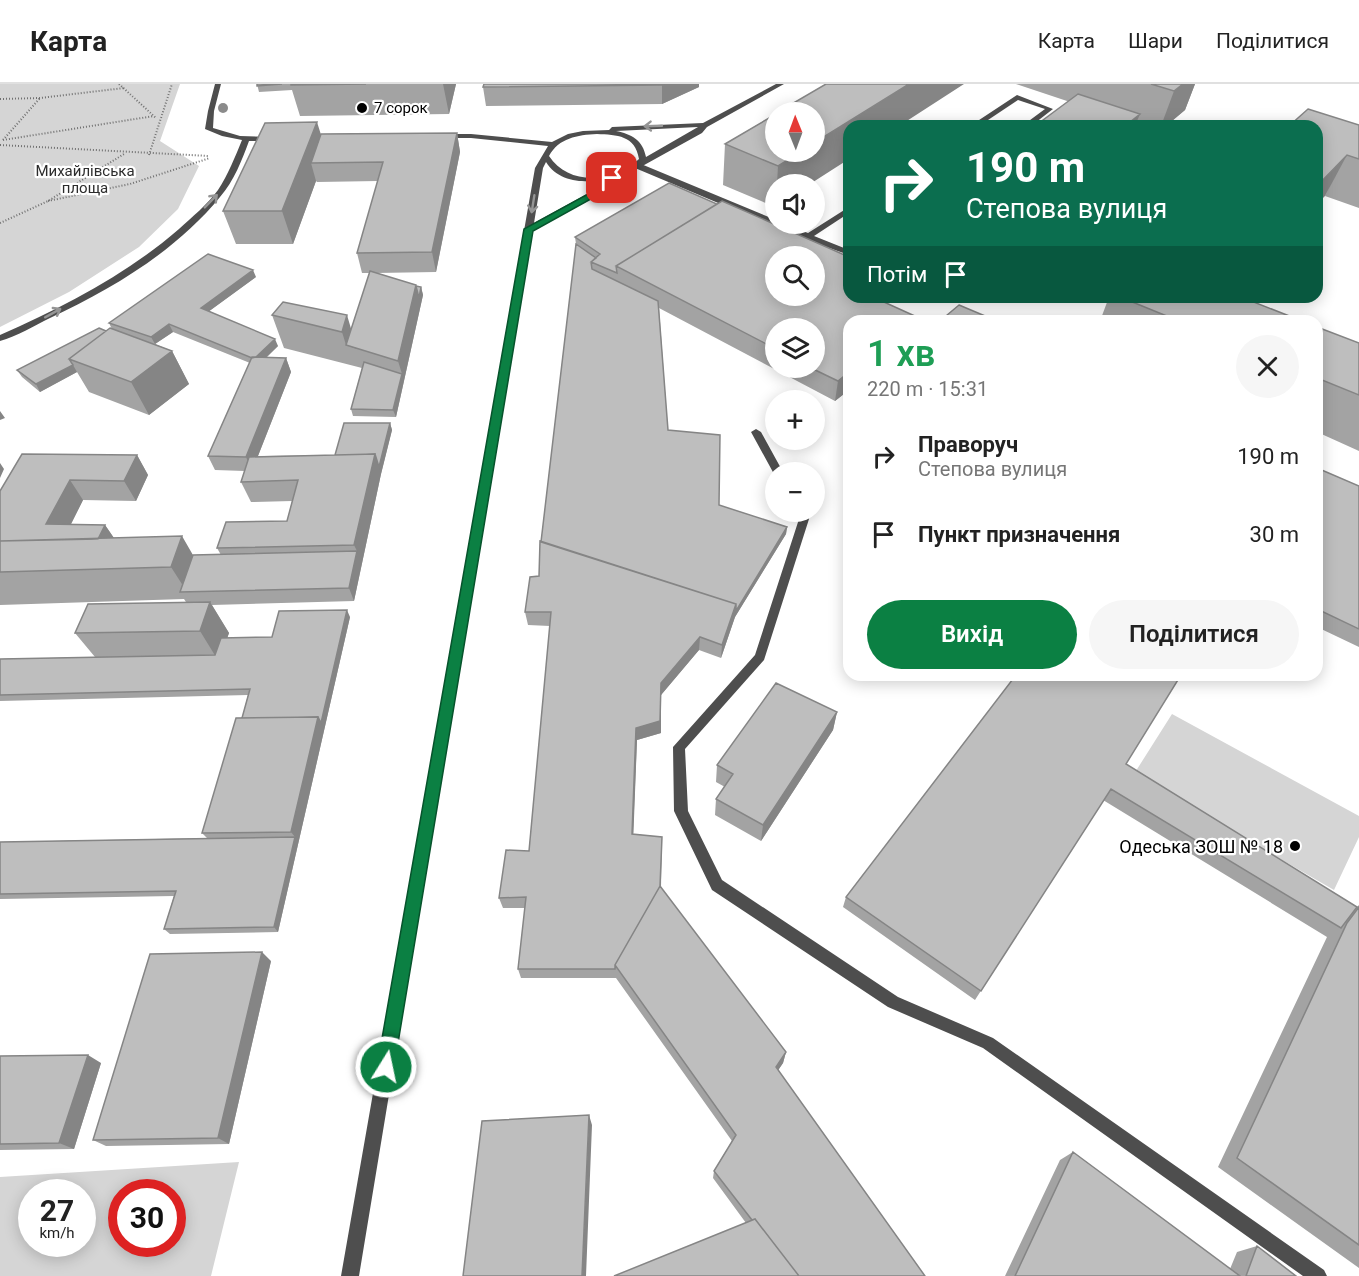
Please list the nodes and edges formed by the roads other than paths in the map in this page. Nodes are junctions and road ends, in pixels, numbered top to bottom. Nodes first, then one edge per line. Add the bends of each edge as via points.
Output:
1 (218, 84) edge
2 (780, 84) edge
3 (983, 120) edge
4 (1034, 120) edge
5 (704, 125) junction
6 (603, 131) junction
7 (435, 136) edge
8 (246, 139) junction
9 (281, 139) edge
10 (553, 144) junction
11 (546, 157) junction
12 (639, 164) junction
13 (612, 178) junction
14 (843, 213) edge
15 (529, 229) junction
16 (807, 237) junction
17 (843, 251) edge
18 (0, 338) edge
19 (756, 432) dead end
20 (772, 462) edge
21 (803, 522) edge
22 (350, 1276) edge
23 (1318, 1276) edge

1 - 8 street via 208,129
2 - 5 street
3 - 4 street via 1017,97 1050,109
5 -> 6 street
5 - 12 street
6 - 10 street via 573,134
6 - 12 street via 624,135 641,145 644,152
7 - 10 street
8 - 9 street
18 -> 8 street via 38,322 152,254 218,195
10 - 11 street
11 - 13 street via 564,175 591,180
11 -> 15 street via 539,168
12 - 13 street
12 - 16 street
13 - 15 street via 606,187
14 - 16 street
15 - 22 street
16 - 17 street
19 - 20 street
21 - 23 street via 760,657 679,747 681,811 717,885 893,1002 988,1043

